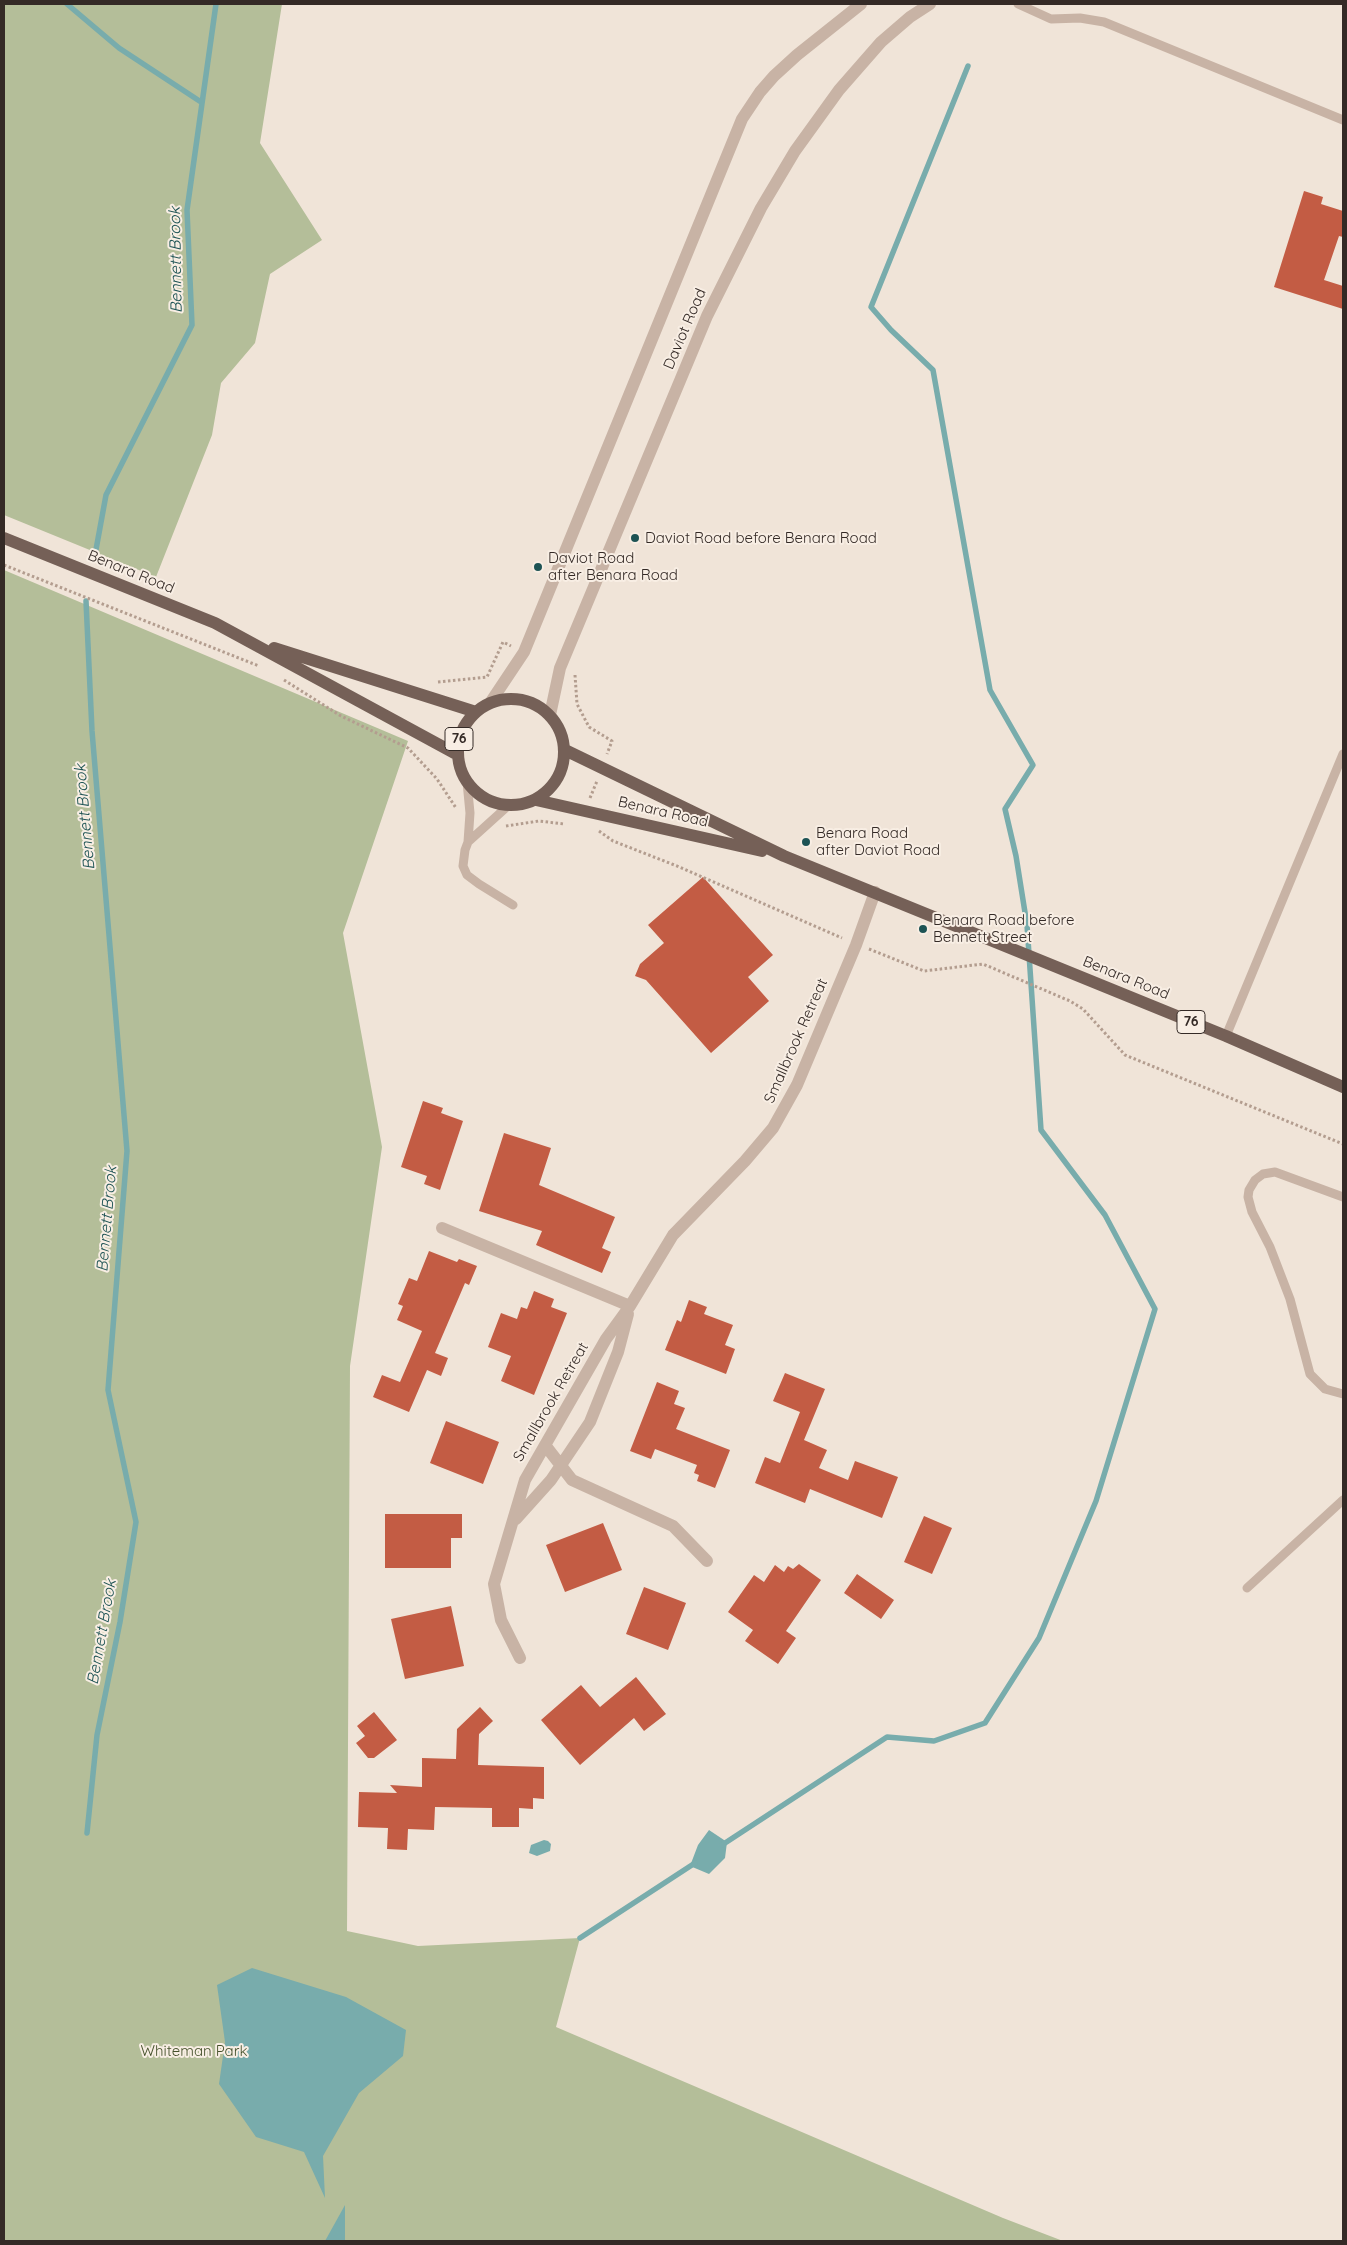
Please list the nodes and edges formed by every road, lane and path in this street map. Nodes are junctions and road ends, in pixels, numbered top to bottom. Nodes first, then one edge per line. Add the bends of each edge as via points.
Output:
1 (862, 4) edge
2 (930, 4) edge
3 (1018, 4) edge
4 (1343, 120) edge
5 (4, 538) edge
6 (245, 639) junction
7 (524, 652) junction
8 (560, 668) junction
9 (424, 695) junction
10 (490, 703) junction
11 (476, 712) junction
12 (550, 716) junction
13 (410, 729) junction
14 (404, 746) dead end
15 (565, 750) junction
16 (1343, 754) edge
17 (458, 755) junction
18 (602, 768) junction
19 (467, 782) junction
20 (536, 800) junction
21 (509, 806) junction
22 (585, 811) junction
23 (468, 842) junction
24 (784, 856) junction
25 (875, 892) junction
26 (513, 905) dead end
27 (1022, 981) dead end
28 (1226, 1036) junction
29 (1343, 1087) edge
30 (1343, 1144) edge
31 (1343, 1197) edge
32 (442, 1228) dead end
33 (630, 1306) junction
34 (1343, 1394) edge
35 (545, 1445) junction
36 (561, 1466) junction
37 (1343, 1500) edge
38 (514, 1521) junction
39 (707, 1561) dead end
40 (1247, 1588) dead end
41 (520, 1658) dead end

1 - 7 street, Daviot Road via 774,76 742,119
2 - 8 street, Daviot Road via 905,20 881,42 838,90 761,208 707,316
3 - 4 lane via 1052,19 1080,18 1104,22
5 - 6 main road, Benara Road / 76 via 215,623
6 - 9 main road, Benara Road / 76
6 - 13 main road, Benara Road / 76
7 - 9 path via 503,642 486,677 444,683 429,681
7 - 10 street, Daviot Road
8 - 12 street, Daviot Road
8 - 18 path via 576,674 577,704 589,727 612,741
9 - 11 main road, Benara Road / 76
10 - 11 main road, 76
10 - 12 main road, 76 via 522,700
11 - 17 main road, 76 via 465,724 459,739
12 - 15 main road via 558,726
13 - 14 path
13 - 17 main road, Benara Road / 76
15 - 18 main road, Benara Road / 76
15 - 20 main road via 557,779
16 - 28 lane
17 - 19 main road, 76 via 460,769
18 - 22 path
18 - 24 main road, Benara Road / 76
19 - 21 main road, 76 via 478,794
19 - 23 lane
20 - 21 main road, 76
20 - 22 main road, Benara Road / 76
21 - 23 lane
22 - 24 main road, Benara Road / 76
23 - 26 lane via 463,859 468,875
24 - 25 main road, Benara Road / 76
25 - 28 main road, Benara Road / 76
25 - 33 street, Smallbrook Retreat via 797,1084 773,1128 672,1235
27 - 30 path via 1083,1009 1125,1055
28 - 29 main road, Benara Road / 76
31 - 34 lane via 1274,1172 1255,1180 1248,1197 1290,1299 1310,1374 1326,1389
32 - 33 street
33 - 35 street, Smallbrook Retreat via 606,1338
33 - 36 street, Smallbrook Retreat via 618,1352 590,1422
35 - 36 street
35 - 38 street, Smallbrook Retreat via 525,1480
36 - 38 street, Smallbrook Retreat
36 - 39 street via 572,1480 673,1526
37 - 40 lane
38 - 41 street, Smallbrook Retreat via 494,1584 502,1620

